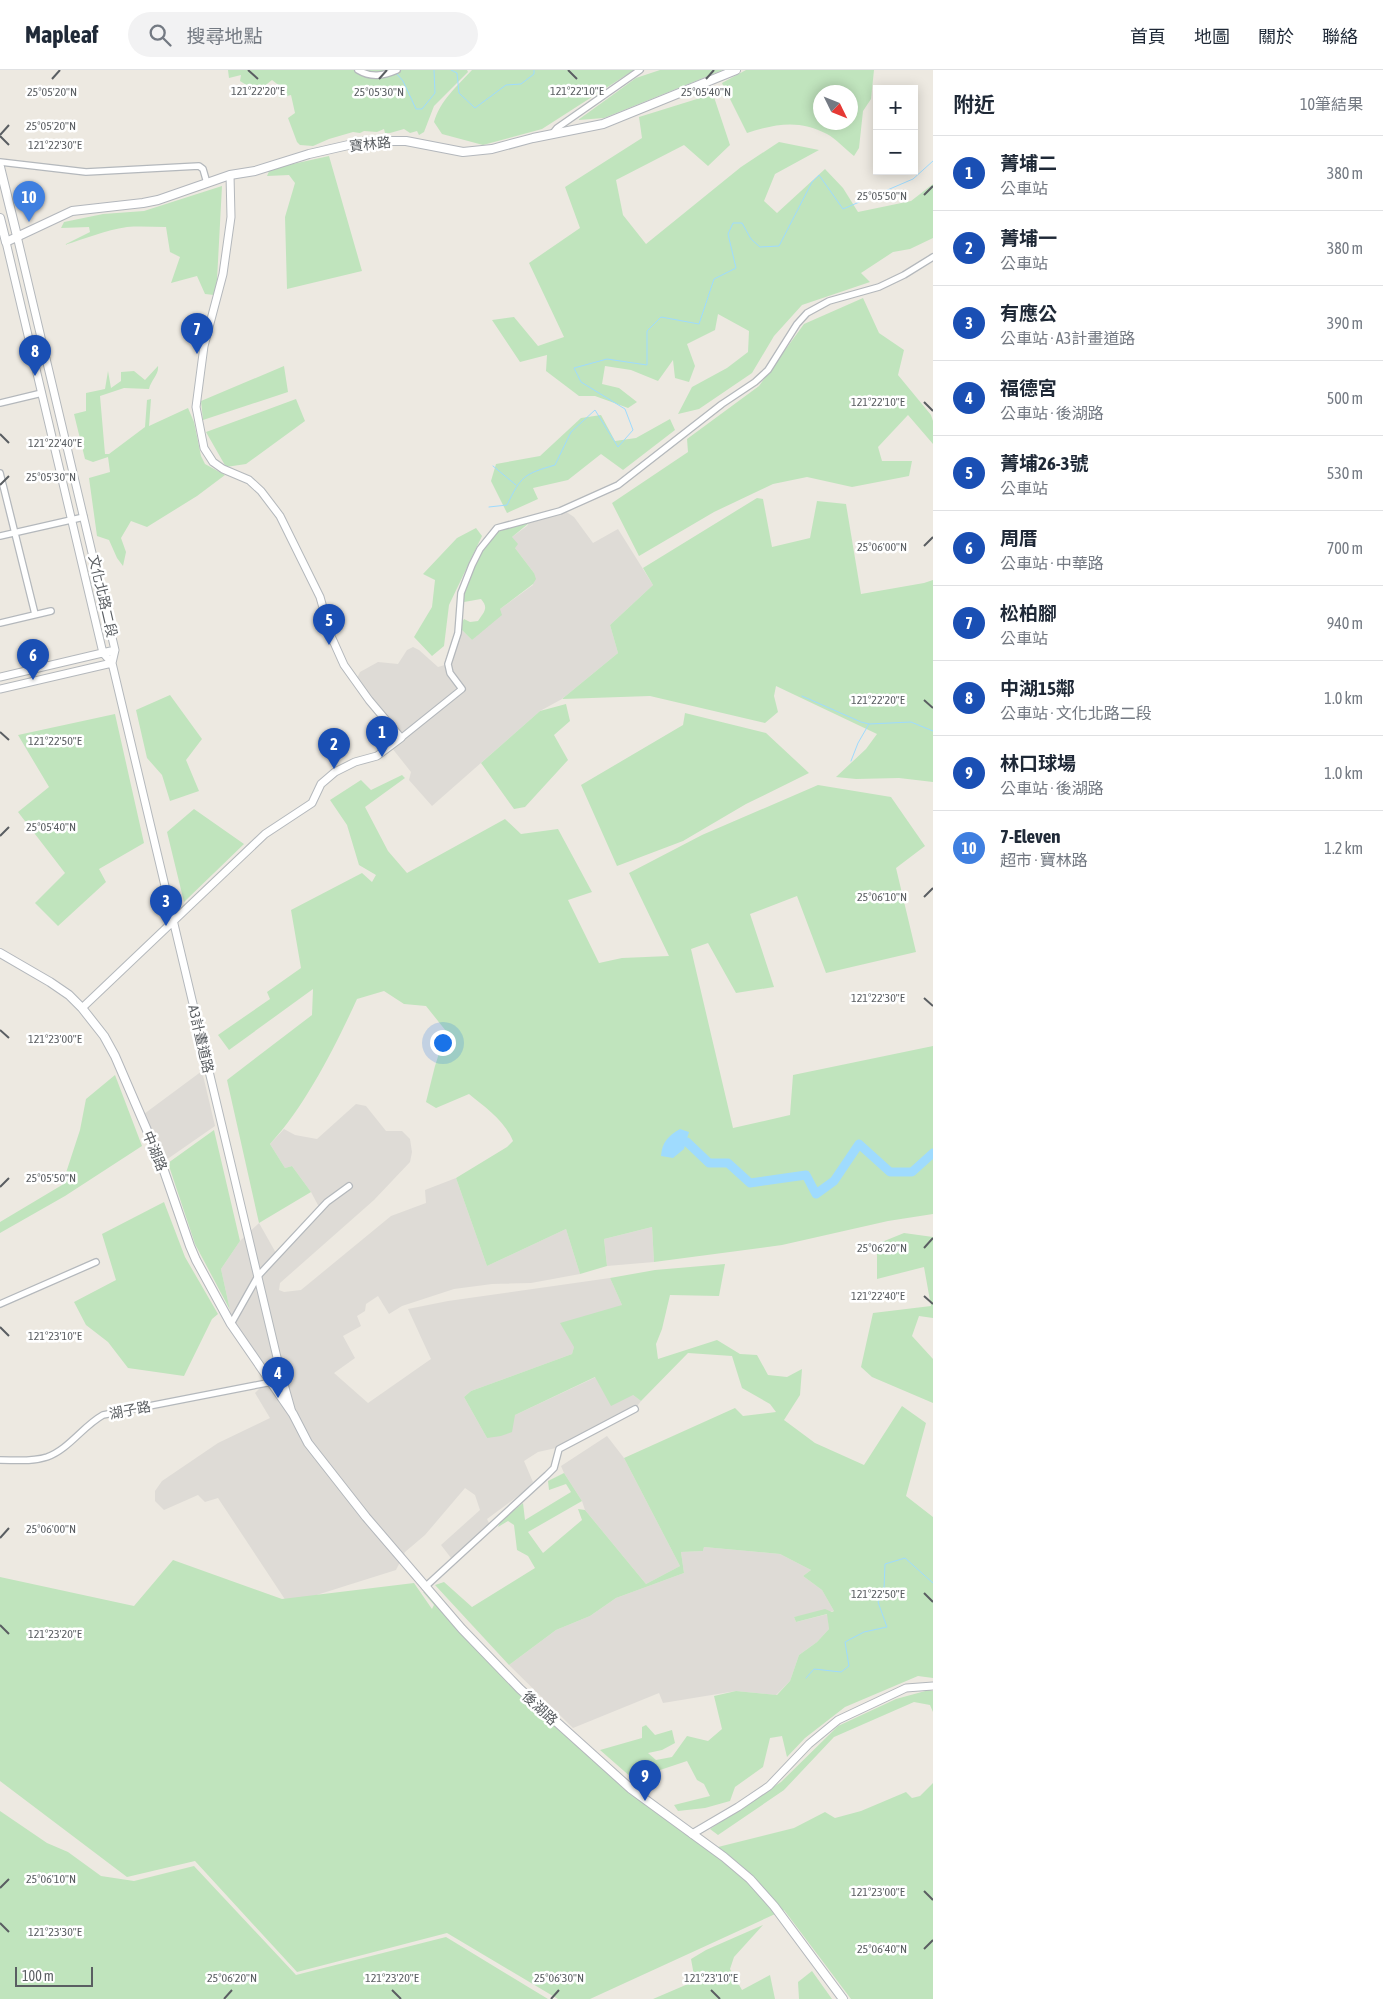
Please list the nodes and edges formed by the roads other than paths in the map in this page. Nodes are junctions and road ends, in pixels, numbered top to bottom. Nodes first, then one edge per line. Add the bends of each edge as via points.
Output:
1 (358, 70) edge
2 (640, 70) edge
3 (736, 70) edge
4 (394, 71) edge
5 (553, 133) junction
6 (0, 162) edge
7 (0, 167) edge
8 (230, 175) junction
9 (207, 183) junction
10 (0, 218) edge
11 (17, 236) junction
12 (3, 244) edge
13 (933, 257) edge
14 (42, 393) junction
15 (0, 403) edge
16 (0, 474) edge
17 (84, 517) junction
18 (72, 520) junction
19 (15, 532) junction
20 (0, 536) edge
21 (51, 611) dead end
22 (35, 614) junction
23 (0, 623) edge
24 (116, 650) junction
25 (103, 652) junction
26 (112, 663) junction
27 (0, 676) edge
28 (0, 689) edge
29 (401, 738) junction
30 (174, 922) junction
31 (0, 952) edge
32 (82, 1008) junction
33 (349, 1186) dead end
34 (96, 1262) dead end
35 (258, 1276) junction
36 (0, 1304) edge
37 (232, 1324) junction
38 (272, 1382) junction
39 (635, 1409) dead end
40 (294, 1414) junction
41 (0, 1460) edge
42 (425, 1587) junction
43 (933, 1686) edge
44 (692, 1834) junction
45 (843, 1999) edge

1 - 4 street via 368,76
2 - 5 street
3 - 5 main road, 寶林路 via 615,120
5 - 8 main road, 寶林路 via 492,149 463,152 406,141 366,142
6 - 9 street via 86,172 199,166
7 - 11 main road, 文化北路二段
8 - 9 main road, 寶林路
8 - 29 street via 231,217 223,274 204,346 196,407 204,448 223,470 249,480 280,516 320,597 331,636 344,665
9 - 11 main road, 寶林路 via 143,203 72,211
10 - 12 main road, 文化北路二段
11 - 12 main road, 寶林路
11 - 17 street, 文化北路二段
12 - 14 street, 文化北路二段
13 - 29 street via 879,287 829,301 807,313 768,370 755,382 618,485 560,511 497,528 480,548 461,593 458,632 448,664 450,673 462,689
14 - 15 street
14 - 18 street, 文化北路二段
16 - 19 street
17 - 18 street
17 - 24 street, 文化北路二段
18 - 19 street
18 - 25 street, 文化北路二段
19 - 20 street
19 - 22 street
21 - 22 street
22 - 23 street
24 - 25 street
24 - 26 street, 文化北路二段
25 - 26 street, 文化北路二段
25 - 27 street
26 - 28 street
26 - 30 street, A3計畫道路
29 - 30 street via 377,756 335,772 321,784 312,803 265,834
30 - 32 street
30 - 35 street, A3計畫道路
31 - 32 main road, 中湖路 via 50,982
32 - 37 main road, 中湖路 via 115,1056 162,1165 190,1246
33 - 35 street via 327,1202
34 - 36 street
35 - 37 street
35 - 40 street, A3計畫道路
37 - 38 main road, 中湖路
38 - 40 main road, 後湖路
38 - 41 street, 湖子路 via 103,1415 46,1457
39 - 42 street via 559,1449 554,1468
40 - 42 main road, 後湖路 via 308,1443 325,1466
42 - 44 main road, 後湖路 via 540,1709 631,1789
43 - 44 street via 906,1688 838,1720 768,1786
44 - 45 main road, 後湖路 via 738,1868 762,1891

